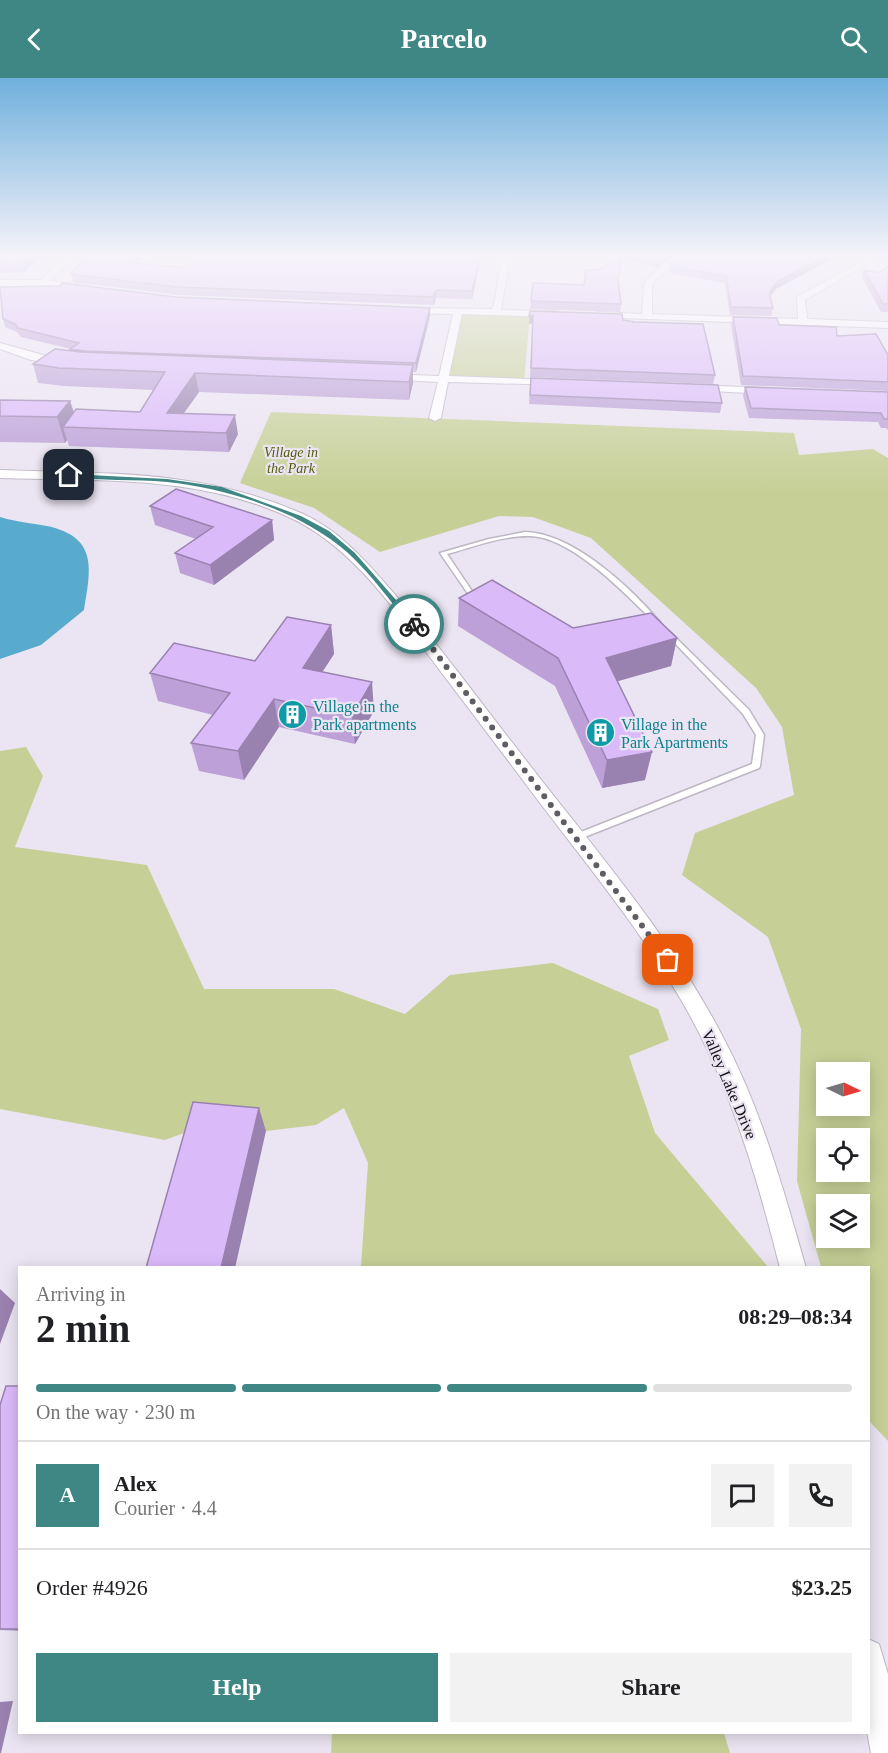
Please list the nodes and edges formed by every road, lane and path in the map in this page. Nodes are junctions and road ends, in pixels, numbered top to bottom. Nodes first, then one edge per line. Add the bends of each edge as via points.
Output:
1 (454, 335) edge
2 (0, 346) edge
3 (77, 364) edge
4 (374, 376) edge
5 (446, 379) junction
6 (571, 384) edge
7 (676, 388) edge
8 (782, 392) edge
9 (435, 418) dead end
10 (0, 474) edge
11 (475, 600) edge
12 (574, 838) junction
13 (792, 1266) edge
14 (870, 1665) edge
15 (888, 1753) edge

1 - 5 street
2 - 3 street via 41,359
4 - 5 street
5 - 6 street
5 - 9 street
7 - 8 street
10 - 12 street, Valley Lake Drive via 167,480 222,489 299,517 326,532 352,554 410,620
11 - 12 lane via 443,553 534,534 570,547 639,603 746,712 760,735 756,766
12 - 13 street, Valley Lake Drive via 668,960 717,1046 765,1165
14 - 15 street

